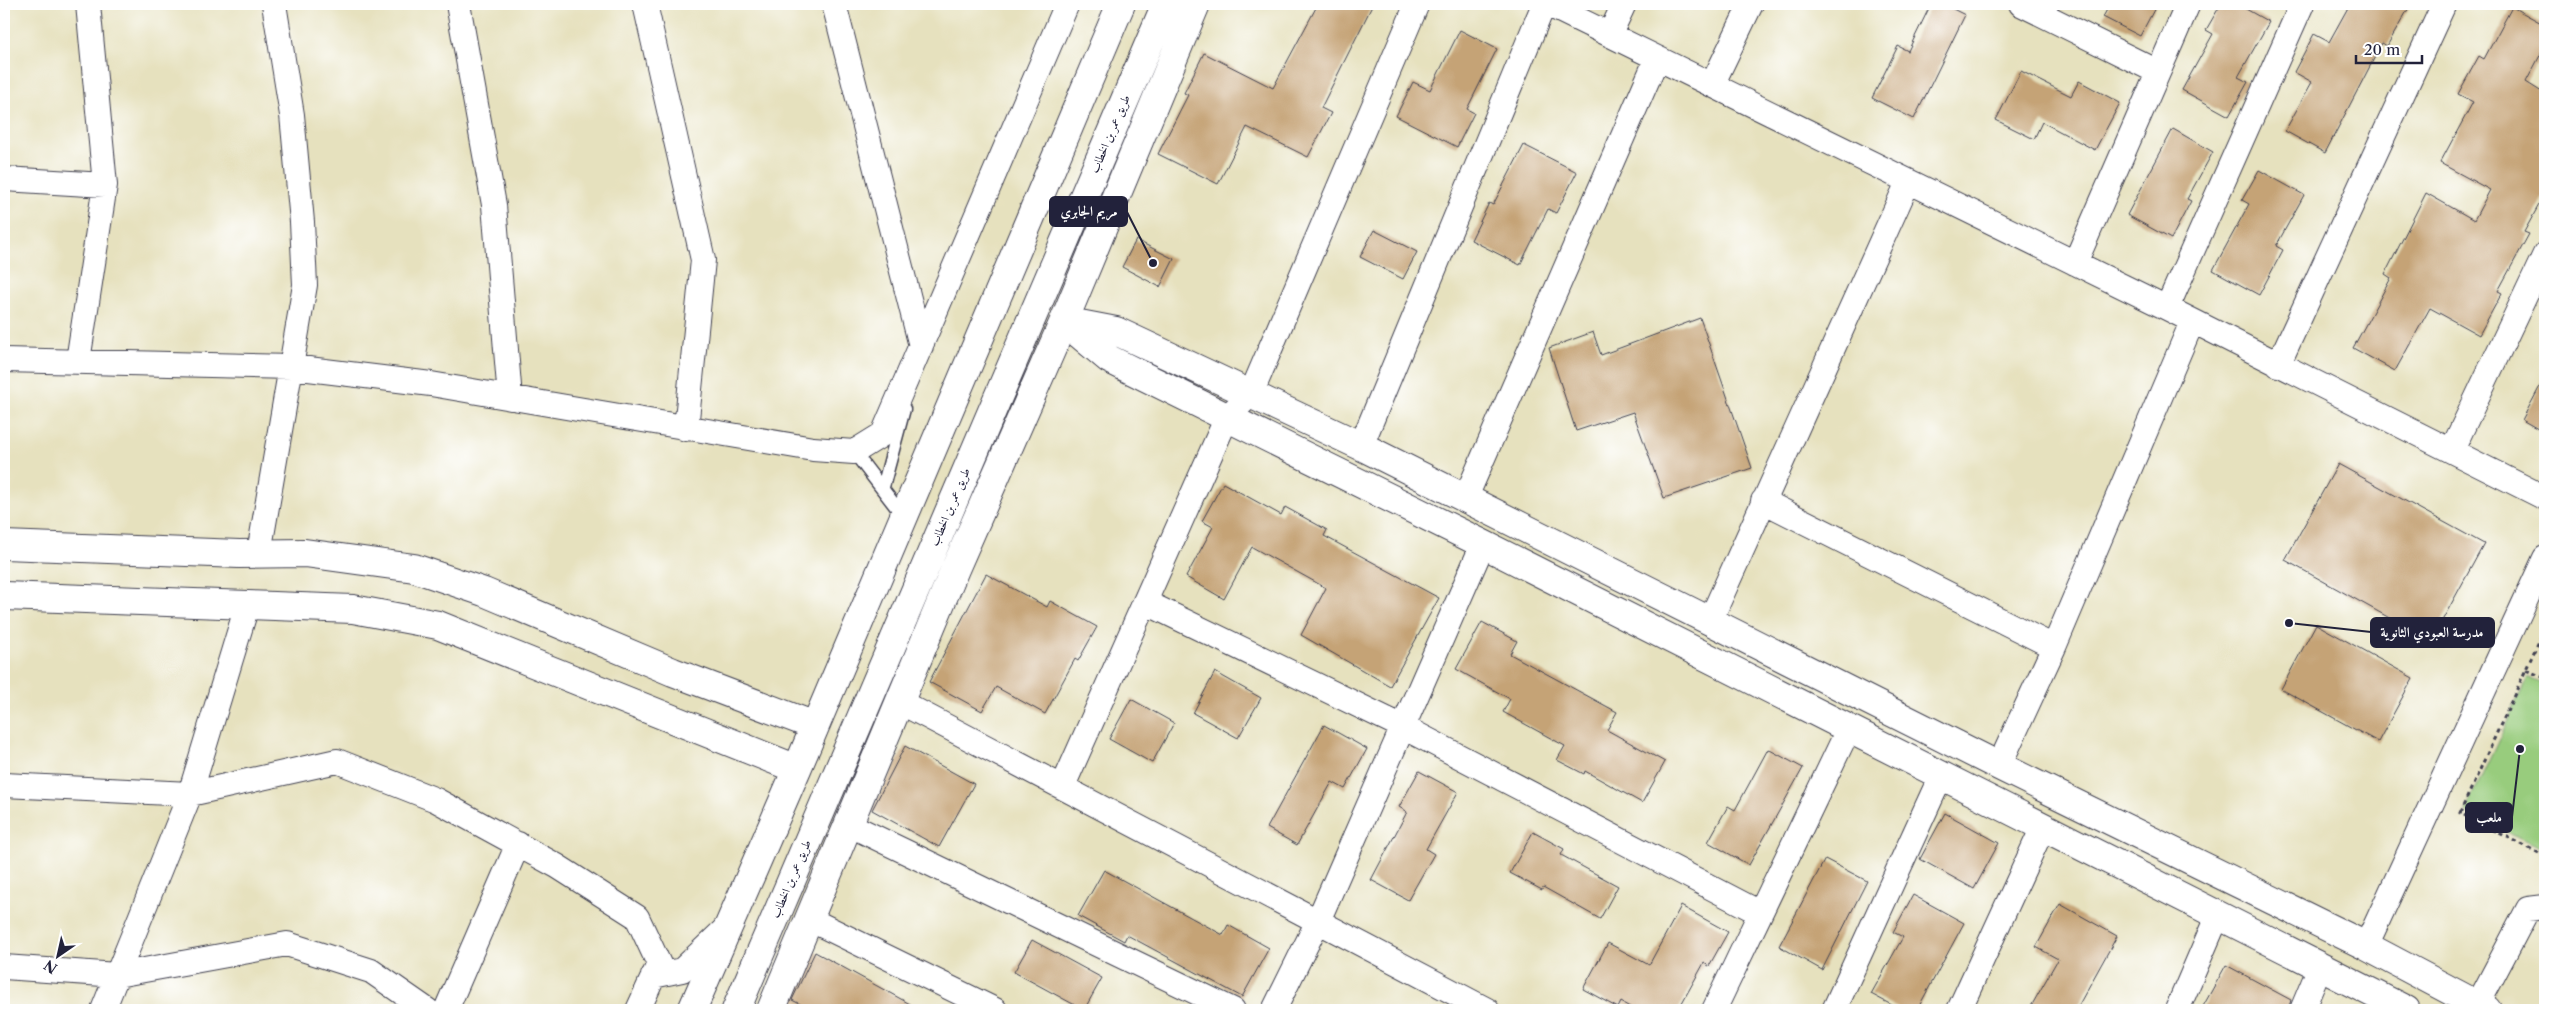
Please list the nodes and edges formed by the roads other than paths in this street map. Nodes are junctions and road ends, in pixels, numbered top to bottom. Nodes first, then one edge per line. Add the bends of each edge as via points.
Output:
1 (88, 4) edge
2 (274, 4) edge
3 (458, 4) edge
4 (645, 4) edge
5 (834, 4) edge
6 (1050, 4) edge
7 (1068, 4) edge
8 (1121, 4) edge
9 (1166, 4) edge
10 (1196, 4) edge
11 (1417, 4) edge
12 (1546, 4) edge
13 (1624, 4) edge
14 (1750, 4) edge
15 (2022, 4) edge
16 (2188, 4) edge
17 (2302, 4) edge
18 (2444, 4) edge
19 (1058, 26) junction
20 (1610, 34) junction
21 (1658, 58) junction
22 (2158, 72) junction
23 (1712, 84) junction
24 (4, 178) edge
25 (1908, 182) junction
26 (106, 185) junction
27 (2075, 263) junction
28 (2542, 267) edge
29 (2167, 308) junction
30 (1064, 321) junction
31 (2192, 322) junction
32 (920, 346) junction
33 (4, 360) edge
34 (78, 361) junction
35 (2278, 364) junction
36 (292, 367) junction
37 (1042, 370) junction
38 (1251, 394) junction
39 (510, 398) junction
40 (1226, 417) junction
41 (686, 429) junction
42 (1361, 446) junction
43 (2452, 450) junction
44 (854, 452) junction
45 (883, 487) junction
46 (958, 489) junction
47 (1466, 497) junction
48 (2545, 498) edge
49 (1763, 501) junction
50 (903, 516) junction
51 (1484, 544) junction
52 (4, 545) edge
53 (259, 553) junction
54 (2545, 558) edge
55 (4, 596) edge
56 (1145, 602) junction
57 (247, 606) junction
58 (1710, 621) junction
59 (2054, 647) junction
60 (900, 702) junction
61 (815, 726) junction
62 (1403, 727) junction
63 (1848, 730) junction
64 (1999, 766) junction
65 (797, 769) junction
66 (1941, 776) junction
67 (4, 785) edge
68 (1063, 786) junction
69 (190, 794) junction
70 (850, 825) junction
71 (2043, 827) junction
72 (518, 844) junction
73 (2545, 907) edge
74 (1760, 913) junction
75 (2217, 916) junction
76 (808, 919) junction
77 (1318, 921) junction
78 (728, 927) junction
79 (2366, 946) junction
80 (4, 967) edge
81 (2320, 967) junction
82 (117, 974) junction
83 (653, 976) junction
84 (2482, 1008) edge
85 (103, 1010) edge
86 (427, 1010) edge
87 (446, 1010) edge
88 (638, 1010) edge
89 (692, 1010) edge
90 (736, 1010) edge
91 (771, 1010) edge
92 (994, 1010) edge
93 (1233, 1010) edge
94 (1274, 1010) edge
95 (1487, 1010) edge
96 (1714, 1010) edge
97 (1834, 1010) edge
98 (1959, 1010) edge
99 (2177, 1010) edge
100 (2302, 1010) edge
101 (2406, 1010) edge

1 - 26 street
2 - 36 street via 292,115 302,222 305,284
3 - 39 street via 494,205
4 - 41 street via 703,260
5 - 32 street
6 - 19 street
7 - 19 street
8 - 50 street
9 - 46 street, طريق عمر بن الخطاب
10 - 30 street
11 - 38 street
12 - 20 street
12 - 42 street
13 - 20 street
14 - 23 street
15 - 22 street
16 - 22 street
17 - 29 street
18 - 35 street
19 - 32 street
20 - 21 street
21 - 23 street
21 - 47 street
22 - 27 street
23 - 25 street
24 - 26 street
25 - 27 street
25 - 49 street
26 - 34 street
27 - 29 street
28 - 43 street
29 - 31 street
30 - 37 street
30 - 38 street via 1116,331
30 - 40 street via 1109,359
31 - 35 street
31 - 59 street
32 - 44 street via 882,434
32 - 45 lane
33 - 34 street
34 - 36 street
35 - 43 street
36 - 39 street via 431,384
36 - 53 street
37 - 46 street
37 - 60 street
38 - 40 street
38 - 42 street
39 - 41 street
40 - 51 street
40 - 56 street
41 - 44 street via 813,449
42 - 47 street
43 - 48 street
44 - 45 lane
45 - 50 lane
46 - 90 street, طريق عمر بن الخطاب
47 - 58 street
49 - 58 street
49 - 59 street
50 - 61 street
51 - 62 street
51 - 63 street
52 - 53 street
53 - 61 street via 305,553 414,568 484,592 673,672
54 - 79 street
55 - 57 street
56 - 62 street
56 - 68 street
57 - 65 street via 353,609 438,625
57 - 69 street
58 - 64 street
59 - 64 street
60 - 68 street
60 - 70 street
61 - 65 street
62 - 74 street
62 - 77 street
63 - 66 street
63 - 74 street
64 - 79 street
65 - 78 street
66 - 71 street
66 - 97 street
67 - 69 street
68 - 77 street
69 - 72 street via 337,761 436,800
69 - 82 street
70 - 76 street
70 - 93 street
71 - 75 street
71 - 98 street
72 - 83 street via 637,917 659,964
72 - 87 street
73 - 84 street via 2528,908
74 - 96 street
75 - 81 street
75 - 99 street
76 - 91 street
76 - 92 street
77 - 94 street
77 - 95 street
78 - 83 street via 682,970
78 - 89 street
79 - 84 street
80 - 82 street
81 - 100 street
81 - 101 street
82 - 85 street
82 - 86 street via 287,944 371,971
83 - 88 street

